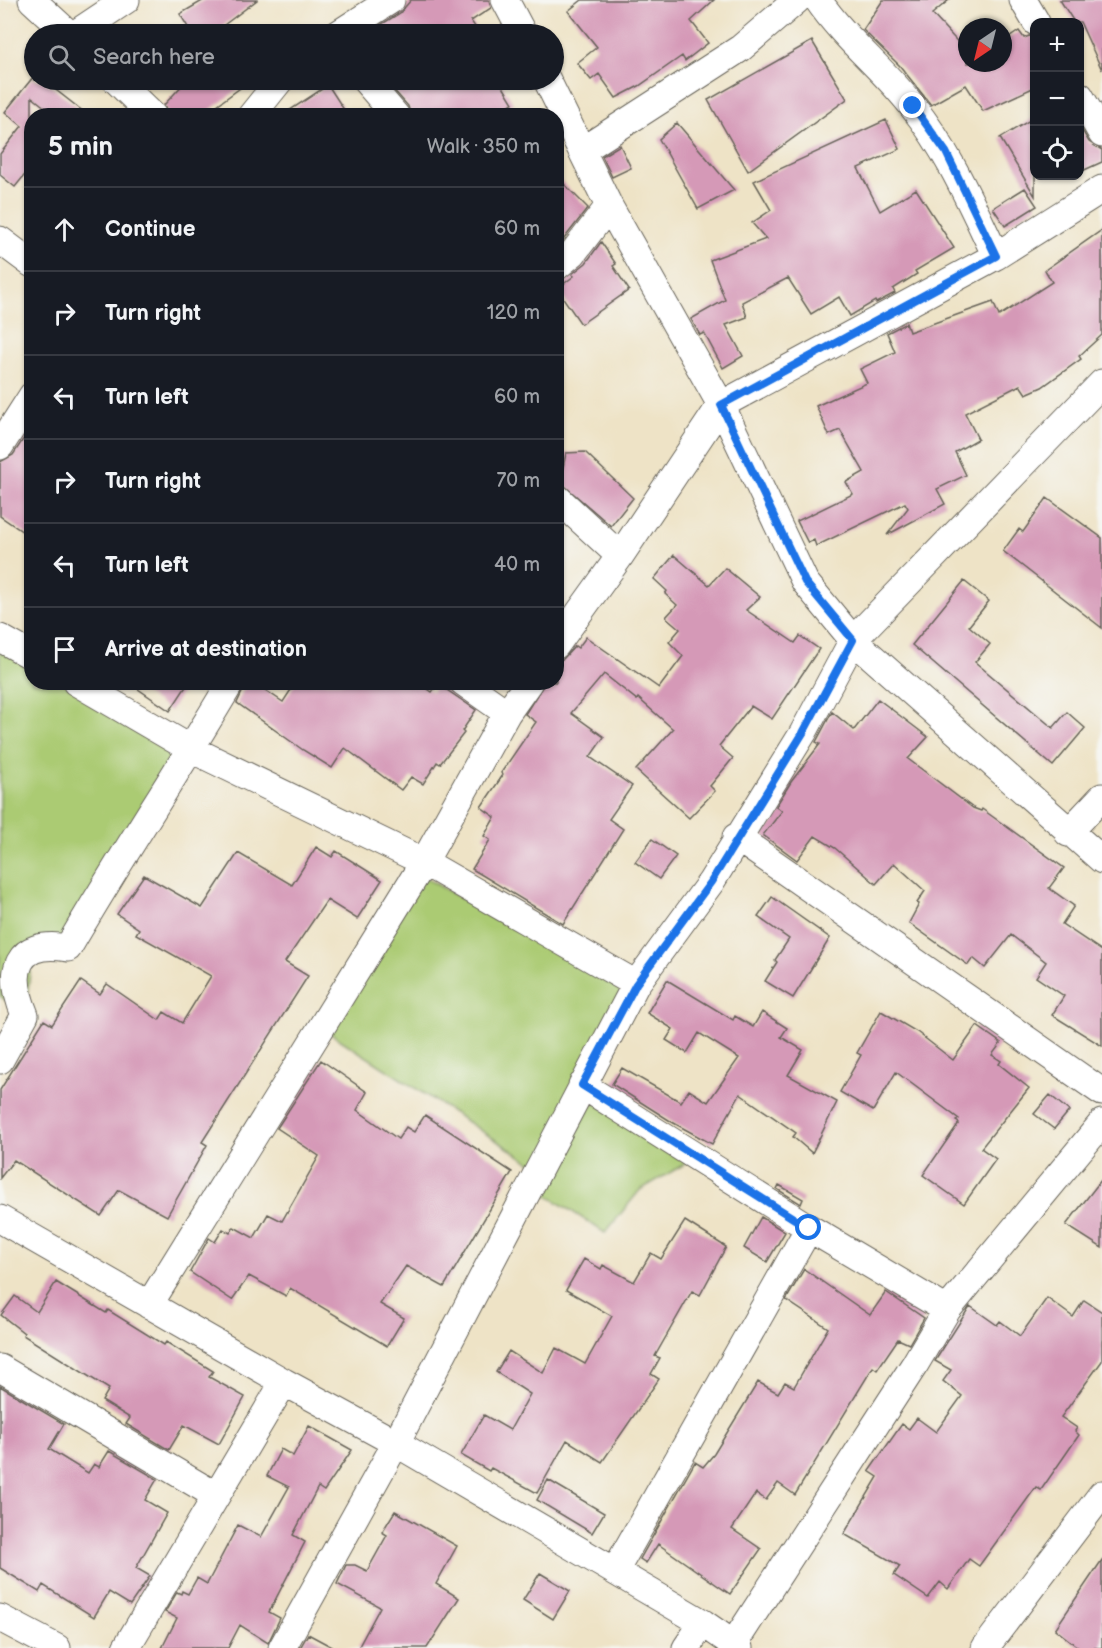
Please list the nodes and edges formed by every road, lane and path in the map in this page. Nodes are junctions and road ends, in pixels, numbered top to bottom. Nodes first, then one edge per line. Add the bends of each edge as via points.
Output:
1 (32, 0) edge
2 (126, 0) edge
3 (391, 0) edge
4 (505, 0) edge
5 (797, 0) edge
6 (818, 0) edge
7 (1023, 0) edge
8 (1034, 18) edge
9 (58, 24) edge
10 (90, 24) edge
11 (354, 24) edge
12 (518, 24) edge
13 (126, 90) edge
14 (272, 90) edge
15 (374, 90) edge
16 (552, 90) edge
17 (1084, 103) edge
18 (145, 108) edge
19 (257, 108) edge
20 (389, 108) edge
21 (561, 108) edge
22 (564, 113) edge
23 (1102, 134) edge
24 (583, 150) junction
25 (1102, 189) edge
26 (609, 206) junction
27 (0, 240) edge
28 (564, 252) edge
29 (996, 256) junction
30 (24, 258) edge
31 (1102, 383) edge
32 (721, 405) junction
33 (24, 408) edge
34 (0, 446) edge
35 (564, 504) edge
36 (620, 556) junction
37 (564, 634) edge
38 (0, 638) edge
39 (853, 640) junction
40 (24, 652) edge
41 (90, 690) edge
42 (226, 690) edge
43 (474, 690) edge
44 (523, 690) edge
45 (507, 713) junction
46 (191, 749) junction
47 (1102, 797) edge
48 (1068, 833) junction
49 (736, 837) junction
50 (1102, 860) edge
51 (424, 862) junction
52 (636, 984) junction
53 (0, 996) edge
54 (26, 1015) junction
55 (0, 1060) edge
56 (582, 1085) junction
57 (1102, 1092) edge
58 (1102, 1123) edge
59 (0, 1219) edge
60 (809, 1228) junction
61 (149, 1305) junction
62 (947, 1310) junction
63 (0, 1368) edge
64 (284, 1382) junction
65 (396, 1443) junction
66 (1102, 1494) edge
67 (215, 1496) junction
68 (615, 1571) junction
69 (0, 1618) edge
70 (703, 1623) junction
71 (736, 1646) edge
72 (57, 1648) edge
73 (126, 1648) edge
74 (282, 1648) edge
75 (686, 1648) edge
76 (986, 1648) edge

1 - 9 street
2 - 10 street
3 - 11 street
4 - 12 street
5 - 24 street via 741,48
6 - 29 street via 834,24 913,106 946,152
7 - 8 street
13 - 18 street
14 - 19 street
15 - 20 street
16 - 21 street
17 - 23 street
22 - 24 street
24 - 26 street
25 - 29 street
26 - 28 street
26 - 32 street
27 - 30 street
29 - 32 street
31 - 39 street
32 - 36 street
32 - 39 street via 805,582
33 - 34 street
35 - 36 street
36 - 37 street
38 - 40 street
39 - 48 street
39 - 49 street via 803,733
41 - 46 street
42 - 46 street
43 - 45 street
44 - 45 street
45 - 51 street
46 - 51 street
46 - 54 street via 117,863 68,948 33,947 21,961 15,978
47 - 48 street
48 - 50 street
49 - 52 street via 711,882
49 - 57 street
51 - 52 street
51 - 61 street
52 - 56 street
53 - 54 street
54 - 55 street
56 - 60 street
56 - 65 street
58 - 62 street
59 - 61 street
60 - 62 street
60 - 68 street
61 - 64 street
62 - 71 street
63 - 67 street
64 - 65 street
64 - 67 street
65 - 68 street
65 - 74 street
66 - 76 street
67 - 73 street
68 - 70 street
69 - 72 street
70 - 71 street
70 - 75 street

